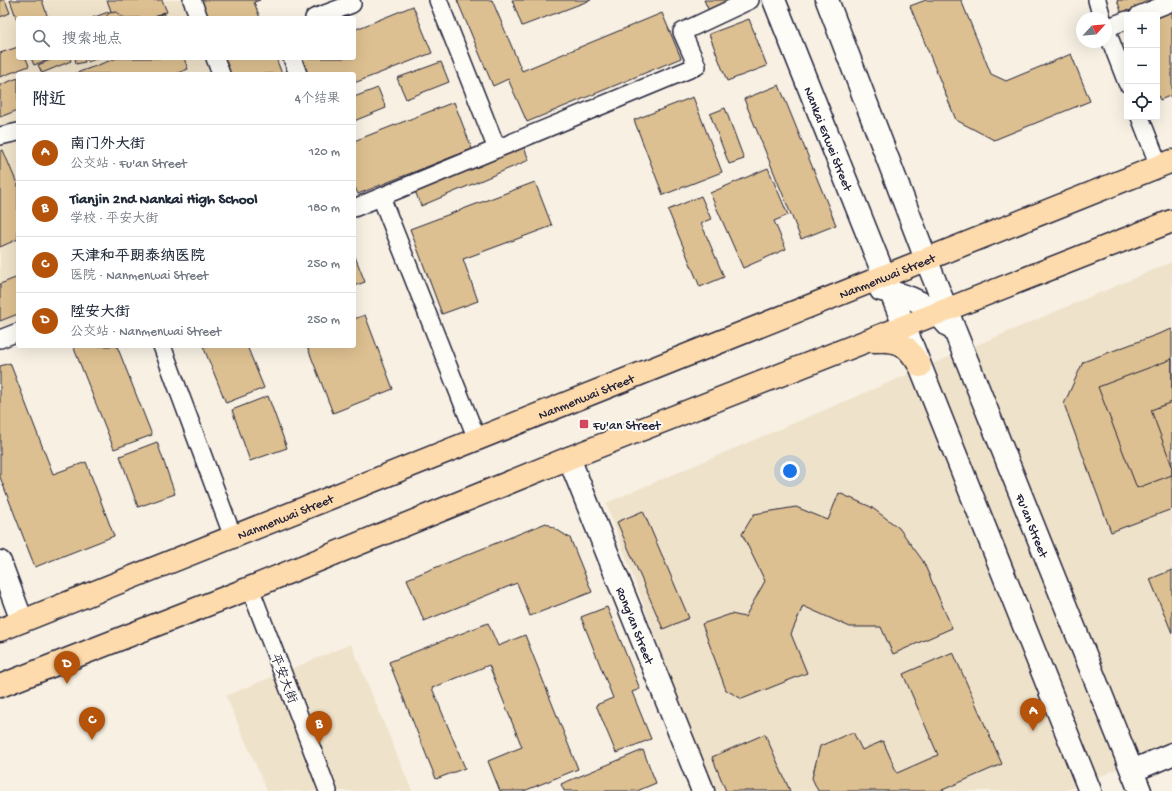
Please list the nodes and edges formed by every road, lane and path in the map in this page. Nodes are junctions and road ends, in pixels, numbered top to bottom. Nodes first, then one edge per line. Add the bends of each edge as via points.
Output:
1 (192, 0) edge
2 (438, 0) edge
3 (750, 0) edge
4 (774, 0) edge
5 (827, 0) edge
6 (1096, 0) edge
7 (354, 1) edge
8 (1172, 2) edge
9 (1100, 12) edge
10 (1147, 12) edge
11 (198, 16) edge
12 (319, 16) edge
13 (1124, 21) edge
14 (1112, 26) edge
15 (1112, 44) edge
16 (216, 60) edge
17 (293, 60) edge
18 (220, 72) edge
19 (297, 72) edge
20 (1124, 75) edge
21 (1142, 120) edge
22 (16, 132) edge
23 (0, 136) edge
24 (496, 149) junction
25 (1166, 164) edge
26 (381, 197) junction
27 (356, 207) edge
28 (1172, 221) edge
29 (926, 259) junction
30 (887, 284) junction
31 (942, 312) junction
32 (904, 327) junction
33 (16, 333) edge
34 (0, 339) edge
35 (869, 341) junction
36 (163, 348) edge
37 (920, 366) junction
38 (477, 440) junction
39 (570, 458) junction
40 (233, 537) junction
41 (0, 562) edge
42 (250, 588) junction
43 (22, 621) junction
44 (0, 630) edge
45 (0, 686) edge
46 (1172, 754) edge
47 (1132, 771) junction
48 (1087, 790) edge
49 (328, 791) edge
50 (704, 791) edge
51 (1140, 791) edge

1 - 11 street
2 - 24 street
3 - 24 street via 682,32 697,66
4 - 30 main road, Nankai Erwei Street
5 - 29 main road
6 - 9 street
7 - 12 street
8 - 10 street
13 - 14 street
15 - 20 street
16 - 18 street
17 - 19 street
21 - 25 street
22 - 23 street
24 - 26 street
25 - 29 main road, Nanmenwai Street
26 - 27 street
26 - 38 street
28 - 31 main road
29 - 30 main road, Nanmenwai Street
29 - 31 main road
30 - 31 main road
30 - 32 main road
30 - 38 main road, Nanmenwai Street via 848,291
31 - 32 main road
31 - 47 main road, Fu'an Street via 963,348
32 - 35 main road
32 - 37 main road
33 - 34 street
35 - 37 main road via 889,340 902,344 913,354
35 - 39 main road
36 - 40 street
37 - 48 main road
38 - 40 main road, Nanmenwai Street
39 - 42 main road
39 - 50 main road, Rong'an Street
40 - 43 main road, Nanmenwai Street
41 - 43 main road
42 - 45 main road
42 - 49 street, 平安大街
43 - 44 main road, Nanmenwai Street
46 - 47 main road
47 - 51 main road, Fu'an Street

